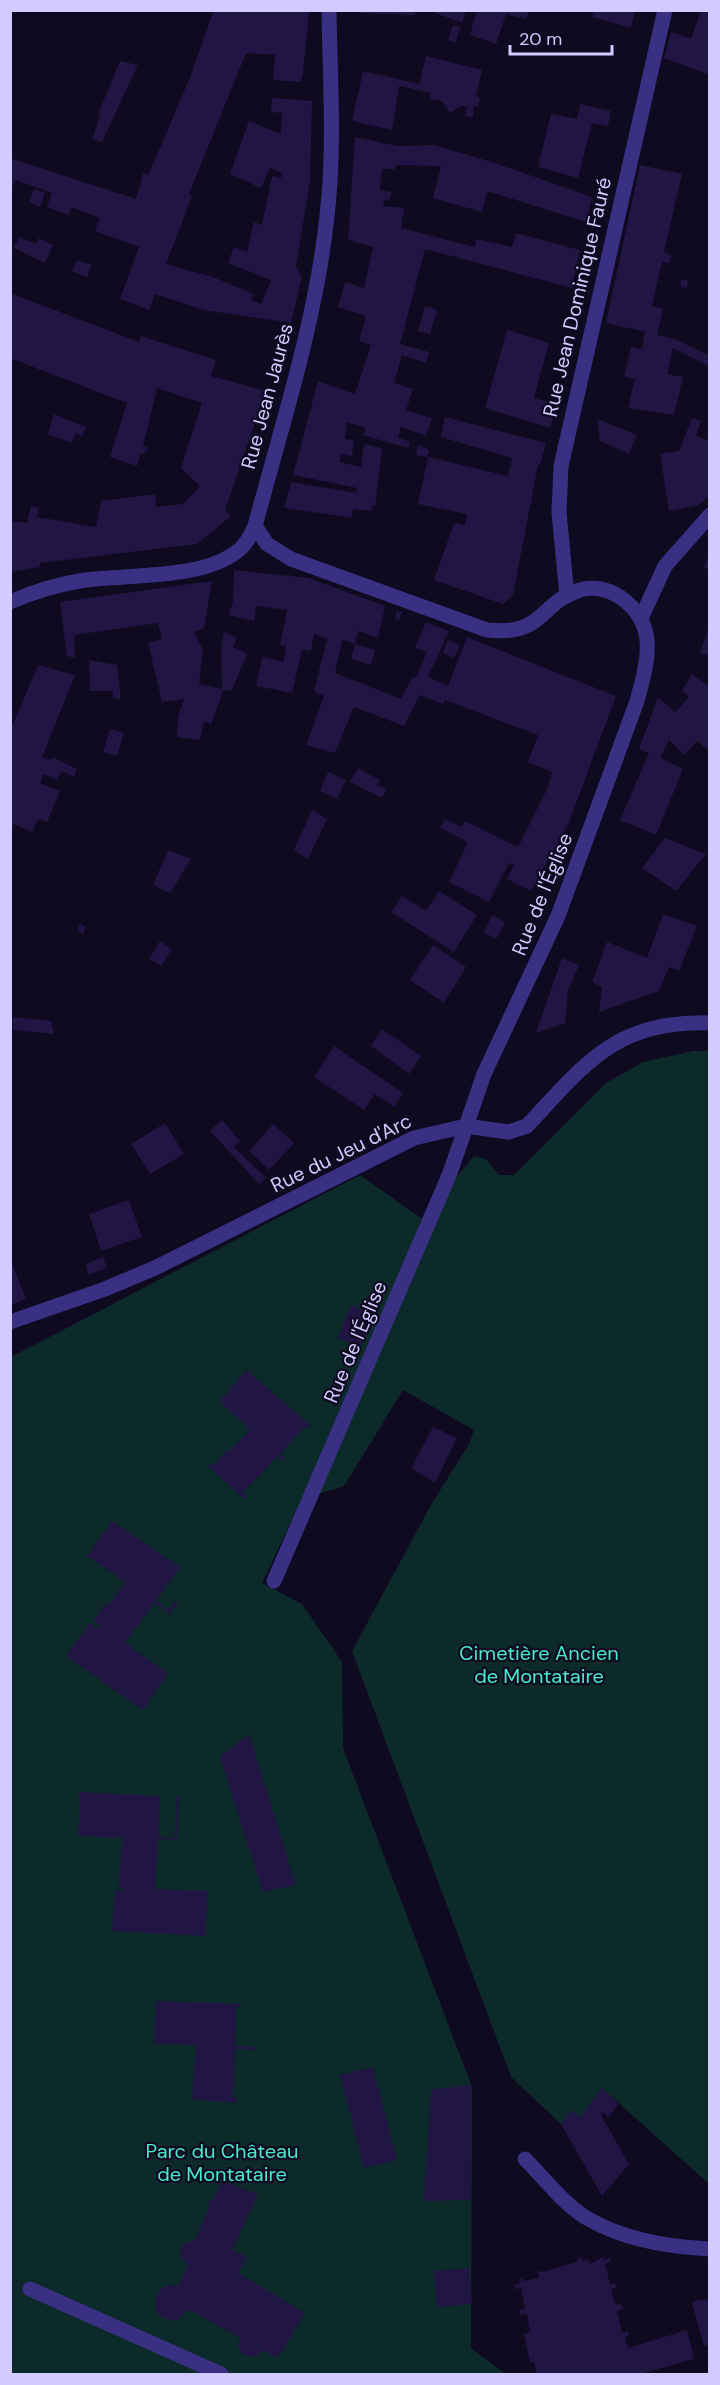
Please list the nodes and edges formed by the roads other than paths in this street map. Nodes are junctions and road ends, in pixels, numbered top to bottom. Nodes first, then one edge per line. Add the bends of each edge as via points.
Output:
1 (329, 10) edge
2 (665, 10) edge
3 (710, 515) edge
4 (255, 526) junction
5 (567, 596) junction
6 (10, 602) edge
7 (642, 616) junction
8 (710, 1023) edge
9 (465, 1126) junction
10 (10, 1322) edge
11 (274, 1581) dead end
12 (525, 2159) dead end
13 (710, 2249) edge
14 (30, 2289) dead end
15 (221, 2374) edge

1 - 4 street, Rue Jean Jaurès via 331,168 323,245 298,366
2 - 5 street, Rue Jean Dominique Fauré via 561,466 559,512
3 - 7 street via 665,566
4 - 5 street via 267,544 291,559 487,630 525,628
4 - 6 street, Rue Jean Jaurès via 241,549 214,564 73,583
5 - 7 street via 579,590 604,589 618,595
7 - 9 street, Rue de l'Église via 646,659 624,738 558,916 484,1074
8 - 9 street, Rue du Jeu d'Arc via 657,1028 610,1046 585,1063 519,1131
9 - 10 street, Rue du Jeu d'Arc via 414,1138 157,1266
9 - 11 street, Rue de l'Église via 450,1173
12 - 13 street via 584,2216 610,2229 673,2246
14 - 15 street

